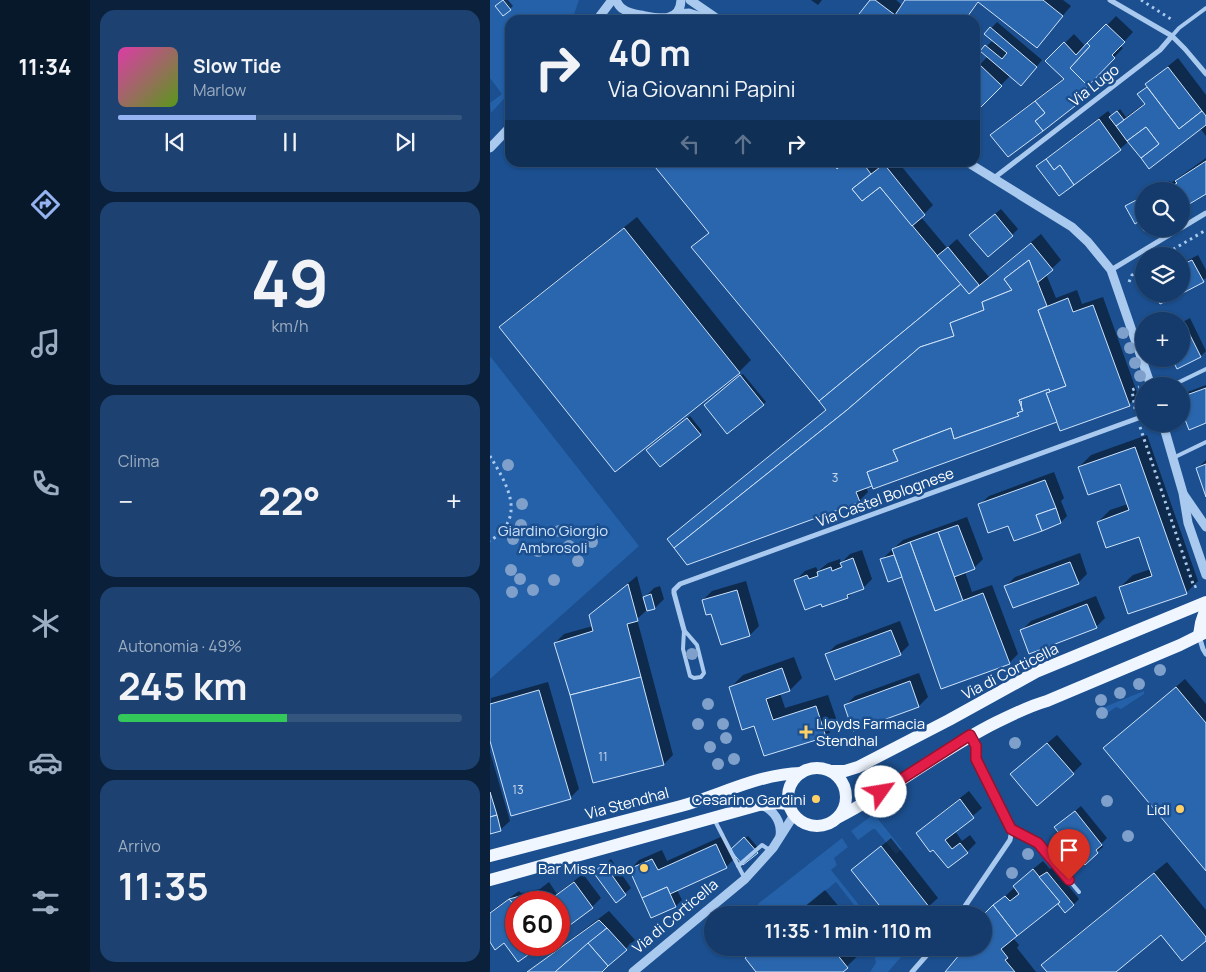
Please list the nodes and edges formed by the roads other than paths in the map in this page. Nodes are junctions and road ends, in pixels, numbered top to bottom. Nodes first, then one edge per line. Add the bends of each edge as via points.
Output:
1 (612, 0) edge
2 (616, 0) edge
3 (681, 0) edge
4 (690, 0) edge
5 (1110, 0) edge
6 (1206, 8) edge
7 (676, 14) joint
8 (601, 15) edge
9 (638, 15) edge
10 (693, 15) edge
11 (712, 15) edge
12 (1172, 36) junction
13 (1206, 74) edge
14 (505, 132) edge
15 (490, 148) edge
16 (975, 167) edge
17 (994, 178) junction
18 (1206, 213) edge
19 (1190, 222) edge
20 (1165, 237) edge
21 (1111, 270) junction
22 (1206, 369) edge
23 (1148, 377) edge
24 (1190, 377) edge
25 (1135, 419) edge
26 (1165, 432) edge
27 (1206, 442) edge
28 (1173, 458) junction
29 (1183, 493) junction
30 (1206, 527) edge
31 (1206, 575) edge
32 (1206, 602) edge
33 (1206, 608) edge
34 (684, 630) junction
35 (1203, 633) edge
36 (1206, 654) edge
37 (970, 735) junction
38 (831, 771) junction
39 (801, 773) junction
40 (759, 805) junction
41 (791, 810) junction
42 (839, 817) junction
43 (713, 818) junction
44 (1011, 829) junction
45 (780, 839) junction
46 (770, 851) junction
47 (490, 856) edge
48 (738, 866) junction
49 (745, 879) junction
50 (490, 880) edge
51 (1079, 892) dead end
52 (965, 906) edge
53 (926, 956) edge
54 (633, 972) edge
55 (912, 972) edge

1 - 8 street
2 - 9 street via 622,10
3 - 7 street
4 - 11 street
5 - 12 street
6 - 12 lane, Via Lugo
7 - 10 street
12 - 13 street
12 - 17 street, Via Lugo via 1160,50
14 - 15 street
16 - 17 street
17 - 21 street via 1072,227
18 - 19 street
20 - 21 street
21 - 23 street
22 - 24 lane
25 - 34 street, Via Castel Bolognese via 680,584 674,593
26 - 28 street
27 - 28 lane
28 - 29 street
29 - 30 street
29 - 31 street via 1188,522
32 - 38 main road, Via di Corticella via 1036,672 858,767
33 - 35 main road
34 - 34 lane via 683,649 690,676 701,677 704,673 697,646
35 - 36 street
35 - 37 main road via 1047,701 1030,705
37 - 42 main road
37 - 44 street via 976,746 976,759
38 - 39 main road via 816,768
38 - 42 main road via 844,785 846,794 846,804
39 - 41 main road via 791,785 788,795
39 - 47 main road, Via Stendhal via 771,776 681,806
40 - 41 main road via 778,803
40 - 43 main road
40 - 45 street via 777,818
41 - 42 main road via 803,823 817,826 827,825
41 - 45 street, Via di Corticella
43 - 48 lane
43 - 50 main road
44 - 51 lane via 1038,843
44 - 52 street via 1007,846
45 - 46 street, Via di Corticella
46 - 48 lane via 762,845
46 - 49 street, Via di Corticella
48 - 49 lane
49 - 54 street, Via di Corticella
53 - 55 street

